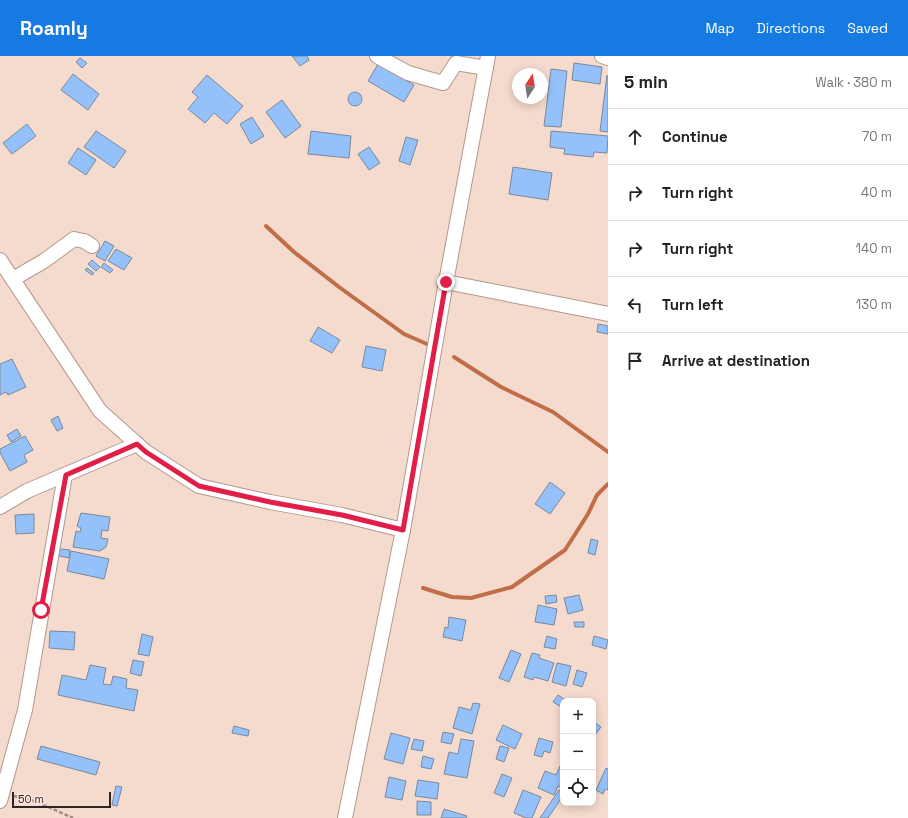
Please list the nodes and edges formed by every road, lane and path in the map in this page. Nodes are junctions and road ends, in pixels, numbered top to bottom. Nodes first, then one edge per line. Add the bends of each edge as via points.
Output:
1 (377, 56) edge
2 (602, 56) edge
3 (608, 58) edge
4 (487, 62) edge
5 (92, 246) dead end
6 (0, 260) edge
7 (13, 279) junction
8 (446, 282) junction
9 (608, 314) edge
10 (137, 444) junction
11 (66, 475) junction
12 (0, 507) edge
13 (403, 530) junction
14 (1, 797) edge
15 (73, 818) edge
16 (345, 818) edge

1 - 4 street via 408,73 443,83 456,63
2 - 3 street
4 - 8 street
5 - 7 street via 74,239
6 - 7 street
7 - 10 street via 100,411
8 - 9 street
8 - 13 street
10 - 11 street
10 - 13 street via 199,486
11 - 12 street via 27,491
11 - 14 street via 24,710
13 - 16 street
14 - 15 path via 35,801

